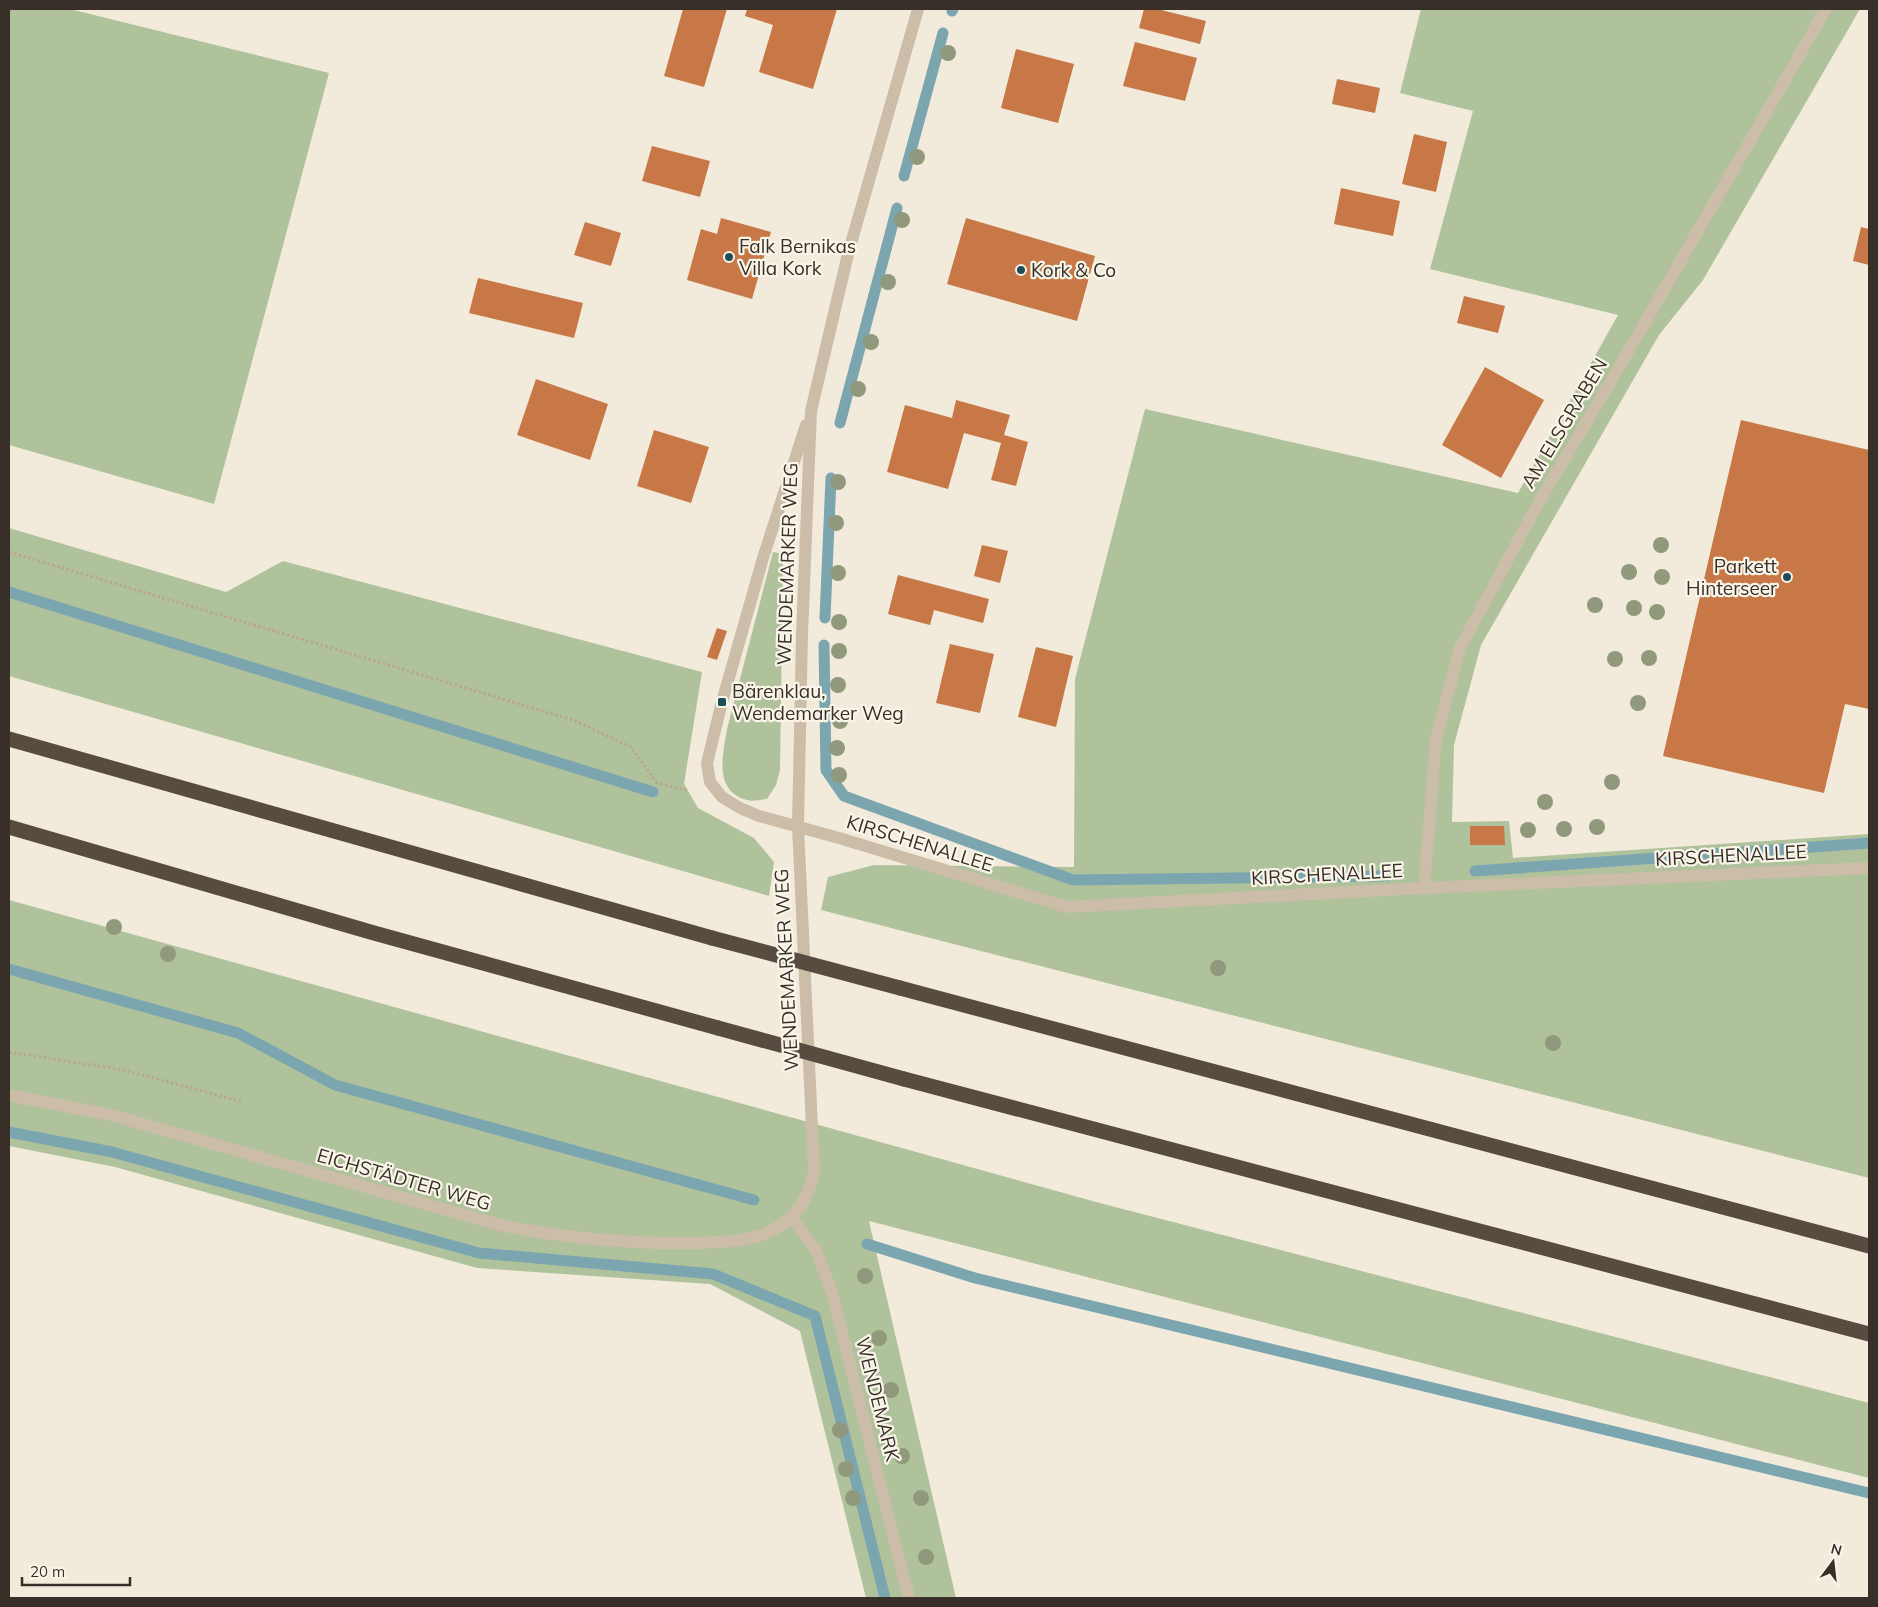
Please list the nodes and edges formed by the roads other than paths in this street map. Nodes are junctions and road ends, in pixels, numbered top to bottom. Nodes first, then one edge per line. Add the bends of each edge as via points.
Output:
1 (918, 9) edge
2 (1826, 9) edge
3 (811, 411) junction
4 (9, 739) edge
5 (798, 826) junction
6 (9, 827) edge
7 (1869, 868) edge
8 (1424, 888) junction
9 (9, 1095) edge
10 (791, 1217) junction
11 (1869, 1246) edge
12 (1869, 1334) edge
13 (909, 1598) edge

1 - 3 street, WENDEMARKER WEG via 848,254
2 - 8 street, AM ELSGRABEN via 1540,500 1460,648 1436,738
3 - 5 street, WENDEMARKER WEG
3 - 5 street, KIRSCHENALLEE via 763,558 707,763 710,782 722,798 759,816
4 - 11 highway, bridge via 712,938
5 - 8 street, KIRSCHENALLEE via 1067,907
5 - 10 street, WENDEMARKER WEG via 814,1170 812,1185
6 - 12 highway, bridge via 374,933 904,1079
7 - 8 street, KIRSCHENALLEE
9 - 10 street, EICHSTÄDTER WEG via 110,1115 500,1225 540,1233 668,1243 722,1242 768,1232
10 - 13 street, WENDEMARK via 816,1250 832,1293

